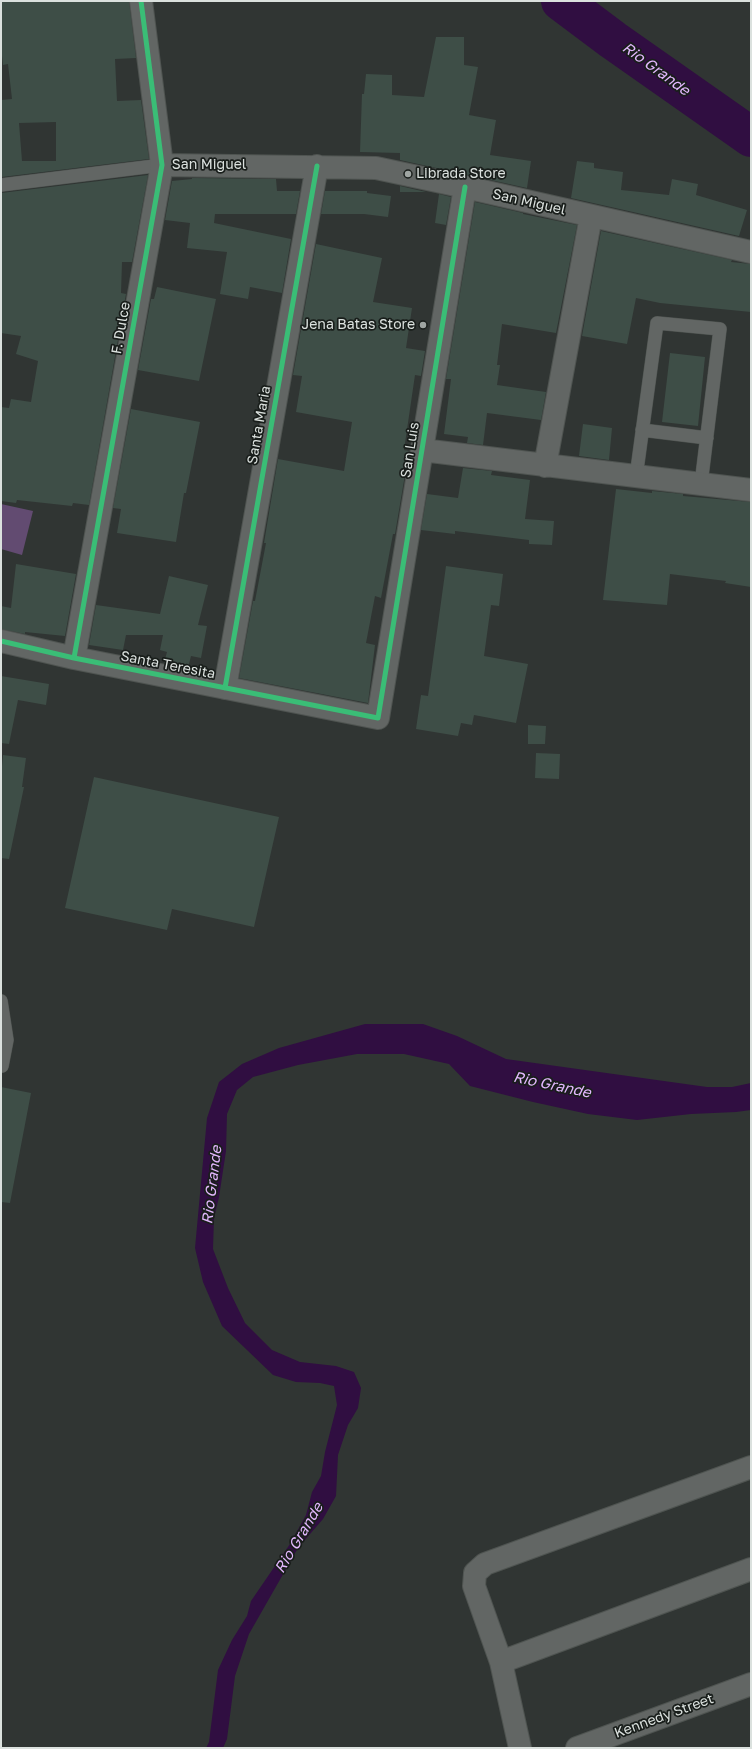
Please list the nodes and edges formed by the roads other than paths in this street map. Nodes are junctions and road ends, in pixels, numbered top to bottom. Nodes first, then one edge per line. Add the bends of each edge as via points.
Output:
1 (142, 1) edge
2 (162, 165) junction
3 (317, 166) junction
4 (1, 184) edge
5 (465, 187) junction
6 (591, 216) junction
7 (751, 252) edge
8 (642, 430) junction
9 (707, 438) junction
10 (422, 450) junction
11 (545, 466) junction
12 (636, 477) junction
13 (701, 484) junction
14 (747, 489) edge
15 (1, 641) edge
16 (74, 658) junction
17 (225, 688) junction
18 (378, 718) joint
19 (1, 1001) edge
20 (2, 1066) edge
21 (751, 1467) edge
22 (751, 1569) edge
23 (501, 1662) junction
24 (751, 1684) edge
25 (520, 1748) edge
26 (577, 1748) edge

1 - 2 street, F. Dulce
2 - 3 street, San Miguel
2 - 4 lane
2 - 16 street, F. Dulce
3 - 5 street, San Miguel via 376,168
3 - 17 street, Santa Maria
5 - 6 street, San Miguel
5 - 10 street, San Luis
6 - 7 street, San Miguel
6 - 11 street
8 - 9 lane
8 - 9 lane via 657,323 720,329
8 - 12 lane
9 - 13 lane
10 - 11 street
10 - 18 street, San Luis
11 - 12 street
12 - 13 street
13 - 14 street
15 - 16 street, Santa Teresita
16 - 17 street, Santa Teresita
17 - 18 street, Santa Teresita
19 - 20 lane via 7,1040
21 - 23 street via 485,1564 474,1573 474,1586
22 - 23 street
23 - 25 street
24 - 26 street, Kennedy Street

